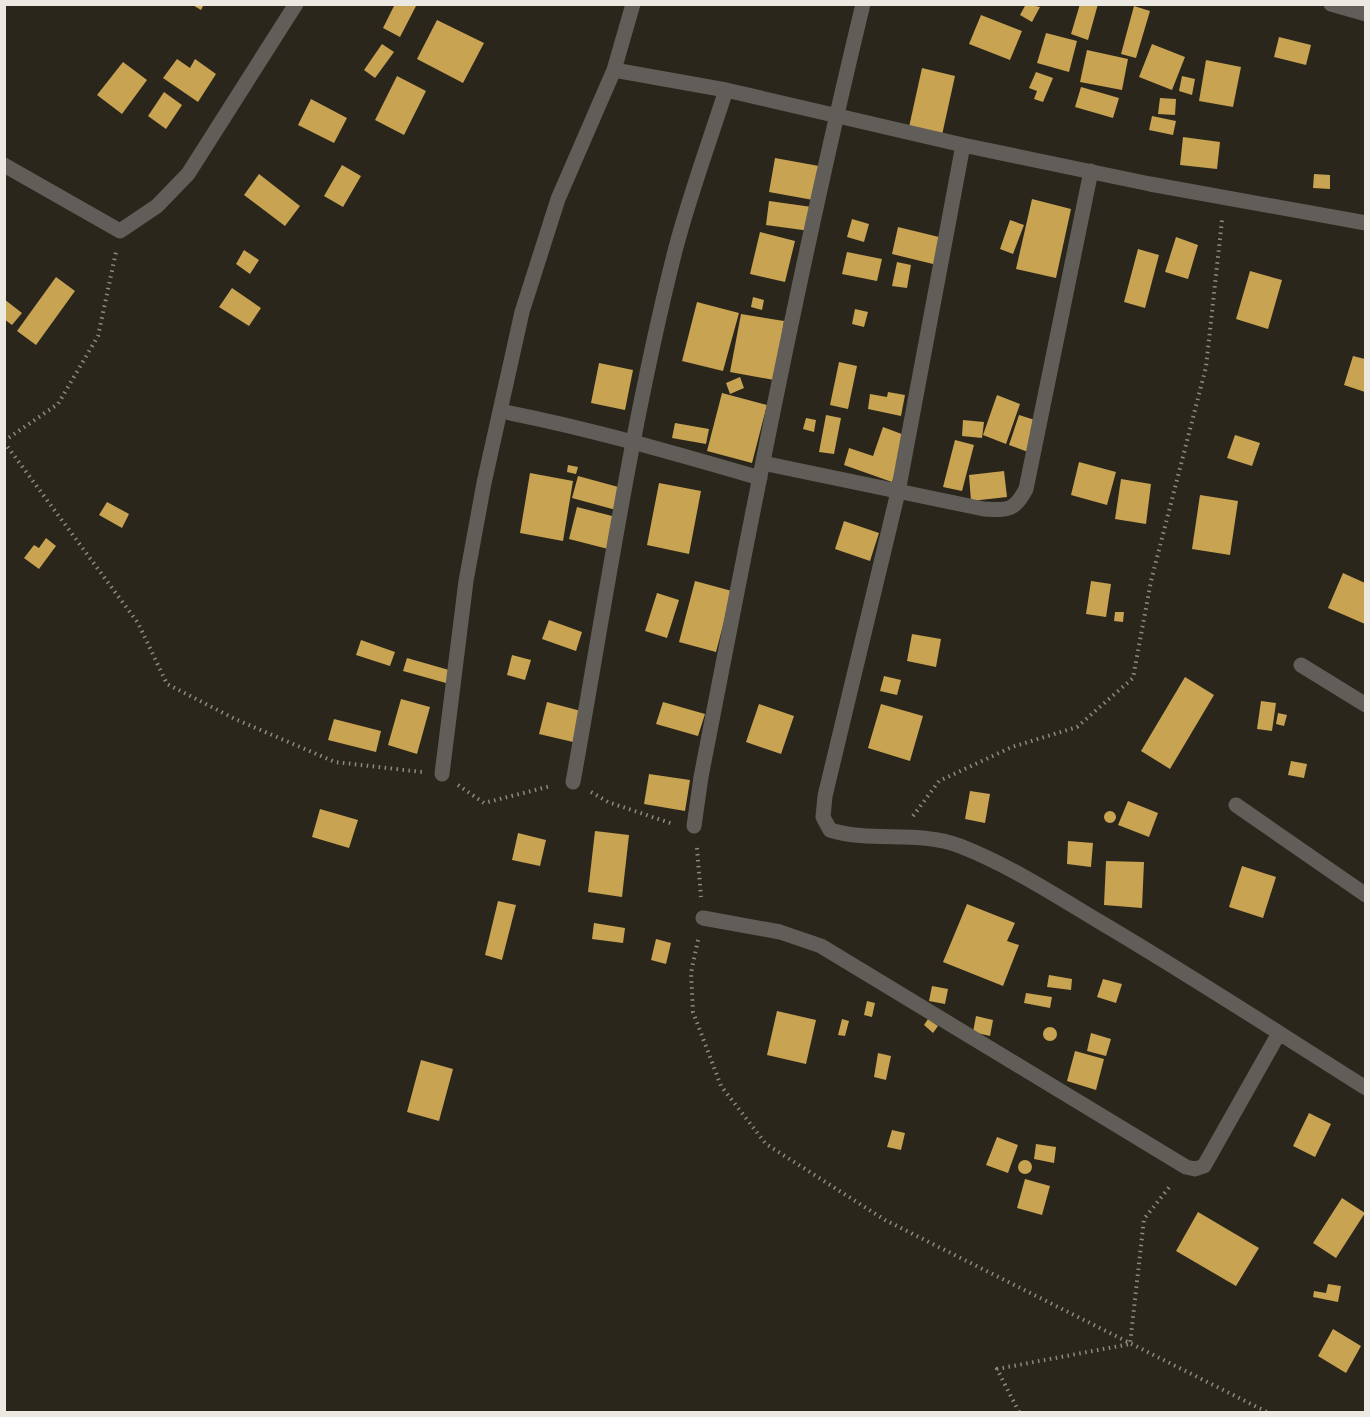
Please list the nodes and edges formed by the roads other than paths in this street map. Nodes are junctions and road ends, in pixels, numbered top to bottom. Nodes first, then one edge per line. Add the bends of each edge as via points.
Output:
1 (296, 4) edge
2 (633, 4) edge
3 (863, 4) edge
4 (1331, 4) edge
5 (1365, 14) edge
6 (614, 70) junction
7 (726, 90) junction
8 (836, 114) junction
9 (963, 146) junction
10 (4, 165) edge
11 (1091, 171) junction
12 (1365, 223) edge
13 (500, 411) junction
14 (634, 441) junction
15 (762, 471) junction
16 (898, 492) junction
17 (1301, 665) dead end
18 (1365, 705) edge
19 (442, 774) road end
20 (573, 782) dead end
21 (1236, 805) dead end
22 (694, 826) road end
23 (1365, 895) edge
24 (704, 918) road end
25 (1279, 1033) junction
26 (1365, 1088) edge

1 - 10 street via 188,174 157,206 120,231
2 - 6 street
3 - 8 street
4 - 5 street
6 - 7 street
6 - 13 street via 558,200 522,312
7 - 8 street
7 - 14 street via 676,249
8 - 9 street
8 - 15 street
9 - 11 street
9 - 16 street
11 - 12 street
11 - 16 street via 1026,489 1018,504 1005,510 984,509
13 - 14 street
13 - 19 street via 466,581
14 - 15 street
14 - 20 street
15 - 16 street
15 - 22 street
16 - 25 street via 825,796 823,818 830,830 846,835 924,838 957,845 987,858 1122,935
17 - 18 street
21 - 23 street
24 - 25 street via 780,932 821,946 1195,1169 1204,1166
25 - 26 street

